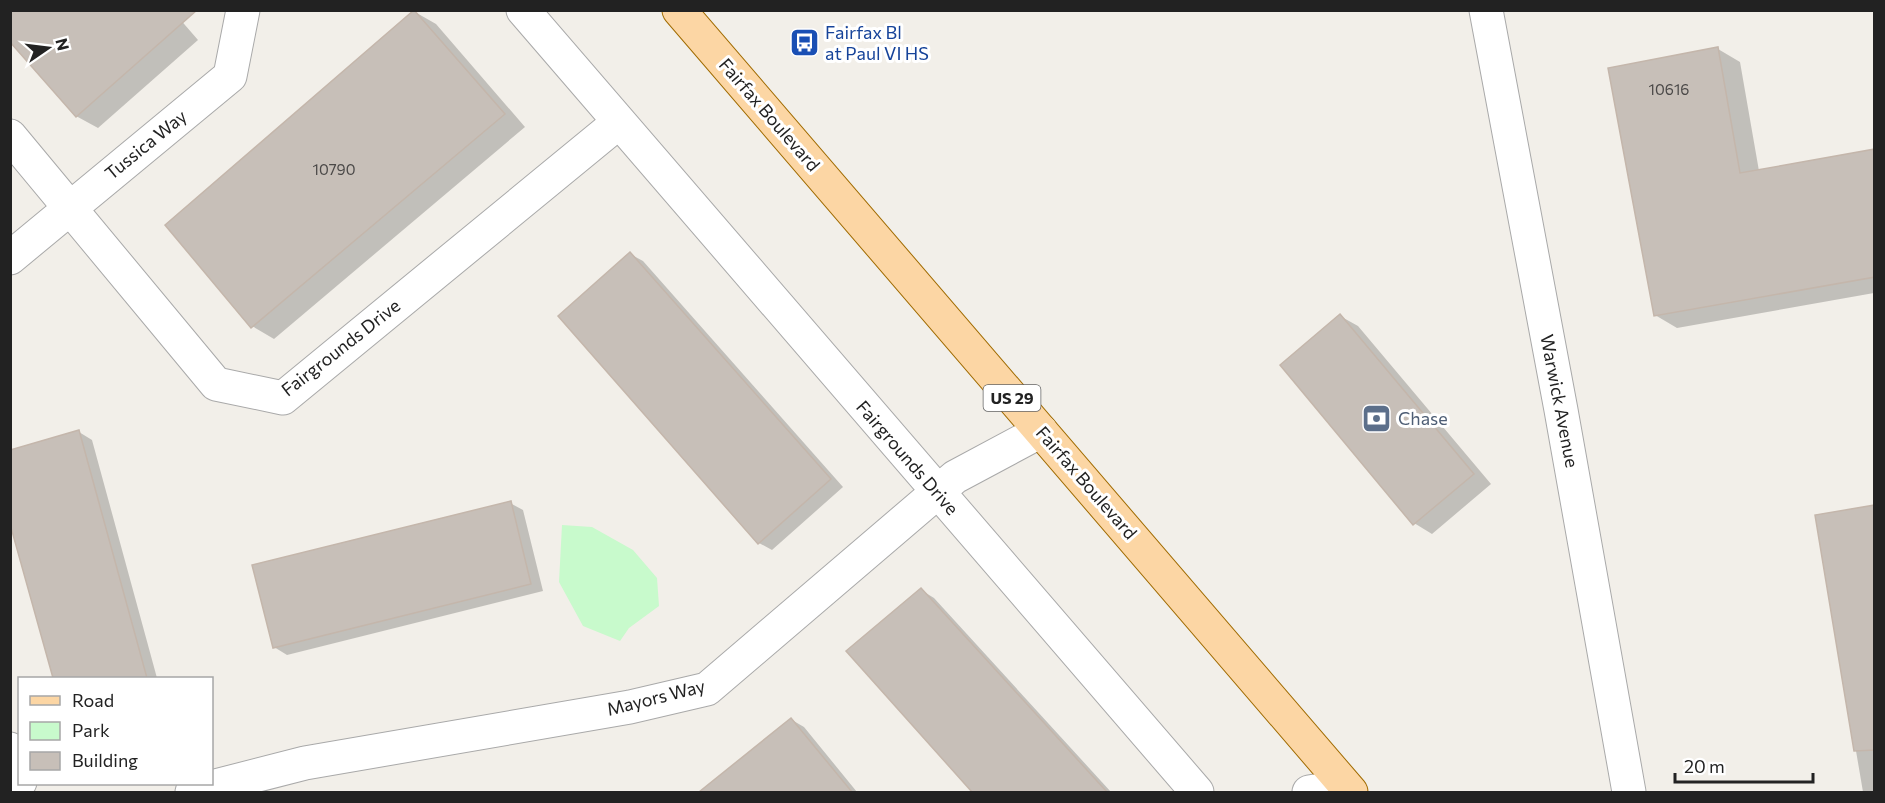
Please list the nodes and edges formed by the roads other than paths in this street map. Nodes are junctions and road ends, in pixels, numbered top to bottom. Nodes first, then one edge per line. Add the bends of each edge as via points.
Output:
1 (243, 10) edge
2 (523, 10) edge
3 (679, 10) edge
4 (1486, 10) edge
5 (618, 122) junction
6 (10, 136) edge
7 (70, 207) junction
8 (10, 258) edge
9 (1041, 431) junction
10 (937, 492) junction
11 (10, 749) edge
12 (18, 776) edge
13 (1348, 789) edge
14 (192, 792) edge
15 (1197, 792) edge
16 (1310, 792) edge
17 (1629, 792) edge

1 - 7 street, Tussica Way via 230,76
2 - 5 street, Fairgrounds Drive
3 - 9 main road, Fairfax Boulevard / US 29
4 - 17 street, Warwick Avenue
5 - 7 street, Fairgrounds Drive via 282,398 216,384
5 - 10 street, Fairgrounds Drive
6 - 7 street, Fairgrounds Drive
7 - 8 street, Tussica Way
9 - 10 street, Mayors Way via 955,477
9 - 13 main road, Fairfax Boulevard / US 29
10 - 14 street, Mayors Way via 707,689 630,707 305,763
10 - 15 street, Fairgrounds Drive
11 - 12 street
13 - 16 street

